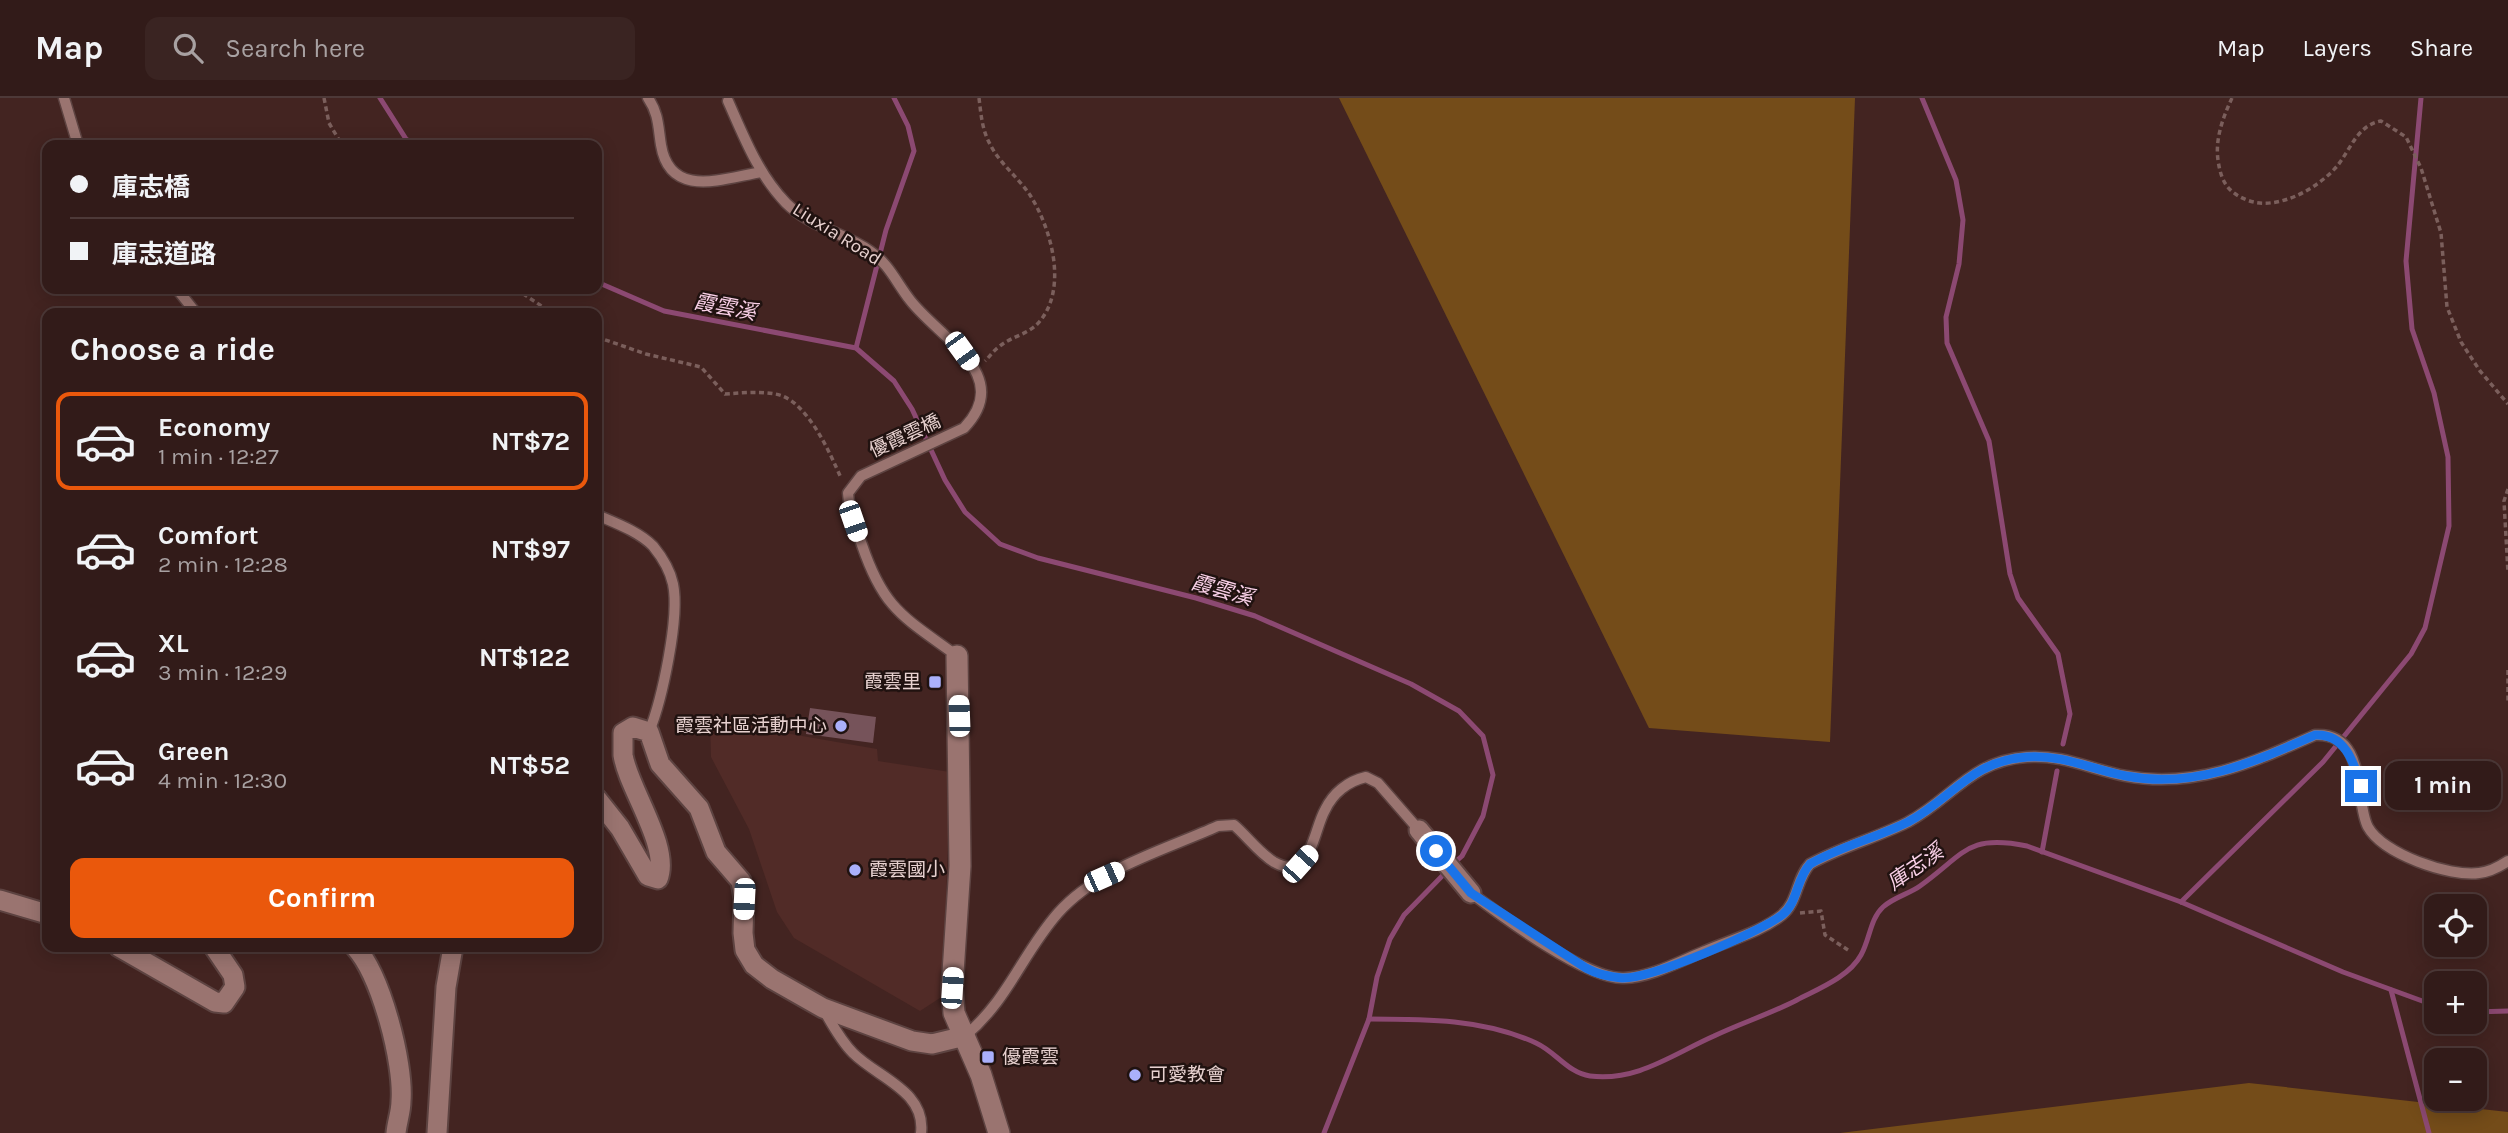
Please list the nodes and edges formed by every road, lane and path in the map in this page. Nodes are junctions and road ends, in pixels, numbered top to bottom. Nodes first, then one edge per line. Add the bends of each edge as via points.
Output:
1 (64, 98) edge
2 (324, 98) edge
3 (648, 98) edge
4 (979, 98) edge
5 (2232, 98) edge
6 (728, 101) dead end
7 (77, 140) edge
8 (339, 140) edge
9 (762, 172) junction
10 (181, 294) edge
11 (524, 294) edge
12 (192, 308) edge
13 (544, 308) edge
14 (602, 339) edge
15 (976, 370) junction
16 (2508, 404) edge
17 (2508, 489) edge
18 (848, 493) junction
19 (602, 517) edge
20 (2508, 573) edge
21 (957, 656) joint
22 (2508, 670) edge
23 (2508, 702) edge
24 (649, 732) junction
25 (602, 805) edge
26 (1419, 830) joint
27 (2508, 861) edge
28 (1471, 893) joint
29 (0, 900) edge
30 (42, 913) edge
31 (1784, 914) junction
32 (1848, 950) dead end
33 (128, 952) edge
34 (217, 952) edge
35 (358, 952) edge
36 (452, 952) edge
37 (823, 1008) junction
38 (965, 1036) junction
39 (396, 1133) edge
40 (437, 1133) edge
41 (920, 1133) edge
42 (999, 1133) edge

1 - 7 lane
2 - 8 path via 329,123
3 - 9 lane via 660,123 663,156 678,177 692,183
4 - 15 path via 991,147 1044,220 1054,287 1039,323 1001,345
5 - 16 path via 2216,148 2220,178 2233,194 2255,203 2278,203 2315,184 2336,167 2370,123 2381,121 2406,137 2441,233 2447,307 2461,342
6 - 9 lane, Liuxia Road
9 - 15 lane, Liuxia Road via 788,205 869,250 891,269 909,299
10 - 12 lane
11 - 13 path
14 - 18 path via 701,367 725,394 788,398 818,432
15 - 18 lane, 優霞雲橋 via 981,397 975,416 964,428 861,476
17 - 20 path via 2504,501
18 - 21 lane via 875,583 905,618
19 - 24 lane via 652,545 673,585 667,657 658,710
21 - 38 street via 960,866 952,988 954,1013
22 - 23 path
24 - 25 street via 633,727 624,733 624,756 655,841 658,879 648,876
24 - 37 street via 660,764 699,808 716,852 741,881 745,950 754,965
26 - 28 street
26 - 38 lane via 1378,783 1366,777 1352,780 1335,795 1324,811 1310,853 1300,864 1286,867 1273,861 1234,825 1218,826 1104,877 1058,914 1003,998
27 - 31 lane via 2479,873 2463,873 2393,851 2368,827 2353,759 2332,737 2315,735 2203,778 2125,776 2052,757 1994,763 1977,770 1908,822 1810,864 1800,874
28 - 31 lane via 1598,975 1624,978 1654,972
29 - 30 street
31 - 32 path via 1821,911 1825,935
33 - 34 street via 224,1003 235,987 233,975
35 - 39 street via 373,975 399,1066 402,1100
36 - 40 street
37 - 38 street via 912,1041 932,1044
37 - 41 lane via 852,1053 915,1101 922,1120
38 - 42 street

